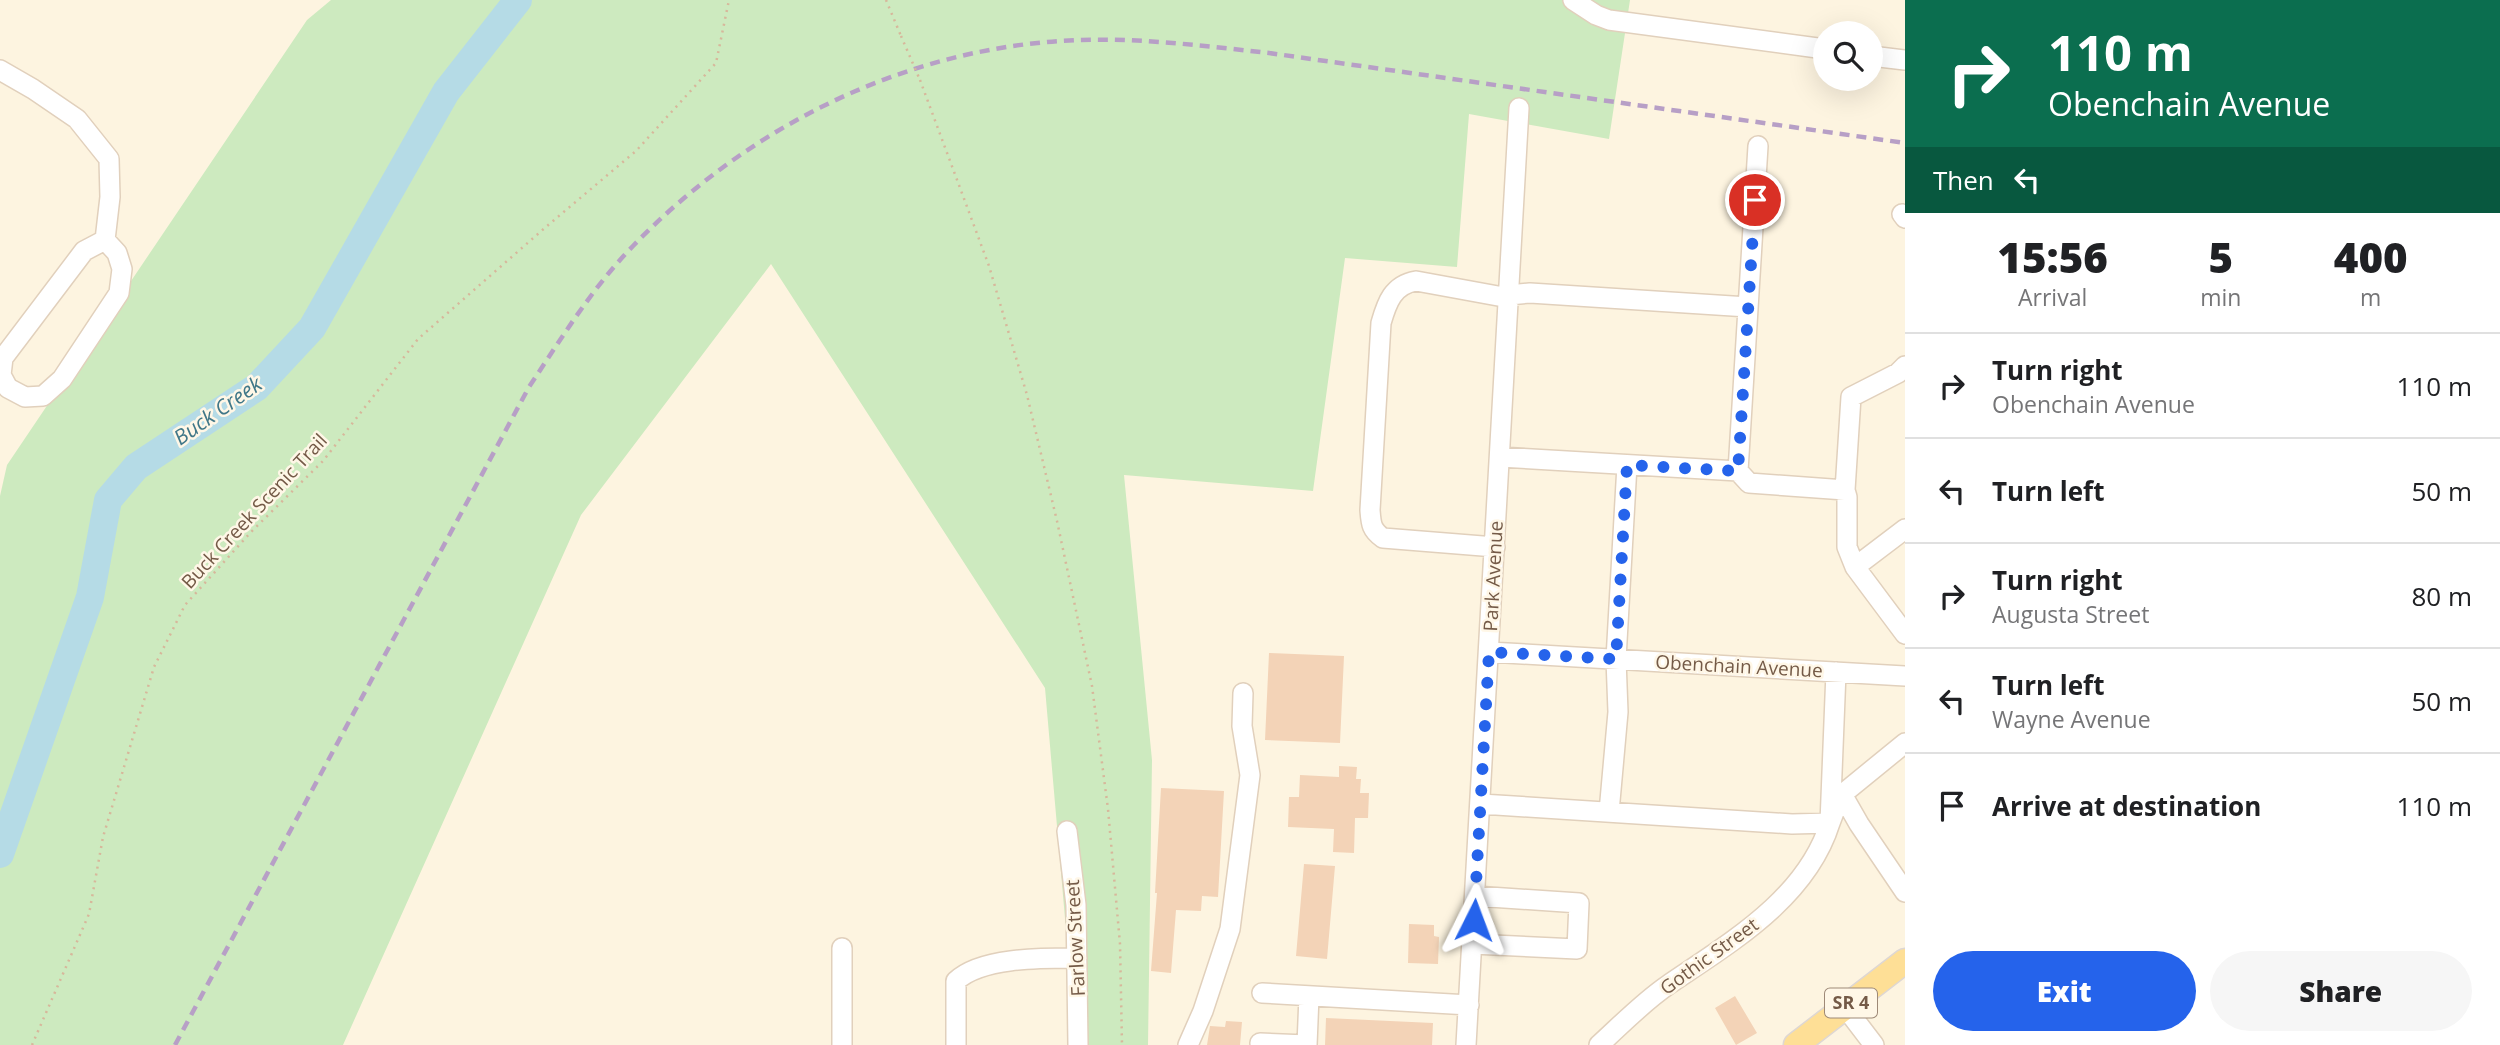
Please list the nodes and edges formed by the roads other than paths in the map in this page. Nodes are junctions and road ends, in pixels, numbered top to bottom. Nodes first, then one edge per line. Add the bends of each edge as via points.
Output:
1 (1573, 0) edge
2 (1813, 48) edge
3 (1883, 57) edge
4 (1905, 60) edge
5 (0, 70) edge
6 (1519, 108) dead end
7 (1758, 146) dead end
8 (105, 240) junction
9 (1510, 294) junction
10 (1748, 307) junction
11 (1905, 366) edge
12 (1500, 457) junction
13 (1627, 465) junction
14 (1738, 471) junction
15 (1845, 490) junction
16 (1905, 529) edge
17 (1495, 547) junction
18 (1855, 567) junction
19 (1905, 634) edge
20 (1489, 652) junction
21 (1616, 659) junction
22 (1836, 672) junction
23 (1905, 676) edge
24 (1243, 693) dead end
25 (1905, 743) edge
26 (1843, 796) junction
27 (1481, 804) junction
28 (1609, 812) junction
29 (1830, 823) junction
30 (1067, 831) dead end
31 (1905, 892) edge
32 (1475, 896) junction
33 (1472, 944) junction
34 (842, 948) dead end
35 (1077, 958) junction
36 (1905, 961) edge
37 (1262, 993) dead end
38 (1309, 996) junction
39 (1469, 1004) junction
40 (1845, 1007) junction
41 (1805, 1042) edge
42 (1260, 1043) dead end
43 (842, 1045) edge
44 (956, 1045) edge
45 (1078, 1045) edge
46 (1188, 1045) edge
47 (1466, 1045) edge
48 (1599, 1045) edge
49 (1874, 1045) edge

1 - 2 street via 1609,20
3 - 4 street
5 - 8 street via 77,119 109,159
6 - 9 street, Park Avenue
7 - 10 street
8 - 8 street via 83,251 3,358 1,376 8,388 25,397 43,396 62,379 119,293 122,269 117,253
9 - 10 street
9 - 12 street, Park Avenue
9 - 17 street via 1406,283 1385,308 1377,353 1370,510 1375,533 1394,540
10 - 14 street
11 - 15 street via 1851,397
12 - 13 street
12 - 17 street, Park Avenue
13 - 14 street
13 - 21 street
14 - 15 street via 1749,483
15 - 18 street via 1847,547
16 - 18 street
17 - 20 street, Park Avenue
18 - 19 street
20 - 21 street, Obenchain Avenue
20 - 27 street, Park Avenue
21 - 22 street, Obenchain Avenue
21 - 28 street via 1618,712
22 - 23 street, Obenchain Avenue
22 - 29 street, Gothic Street
24 - 46 street via 1242,726 1250,775 1230,929
25 - 26 street, Gothic Street
26 - 29 street, Gothic Street
26 - 31 street
27 - 28 street
27 - 32 street, Park Avenue
28 - 29 street
29 - 48 street, Gothic Street via 1812,863 1767,914 1667,985
30 - 35 street, Farlow Street
32 - 33 street, Park Avenue
32 - 33 street via 1579,903 1577,949
33 - 39 street, Park Avenue
34 - 43 street
35 - 44 street via 987,965 964,973 956,981
35 - 45 street, Farlow Street
36 - 40 main road, SR 4
37 - 38 street
38 - 39 street
38 - 42 street via 1307,1045
39 - 47 street, Park Avenue
40 - 41 main road, SR 4
40 - 49 street

